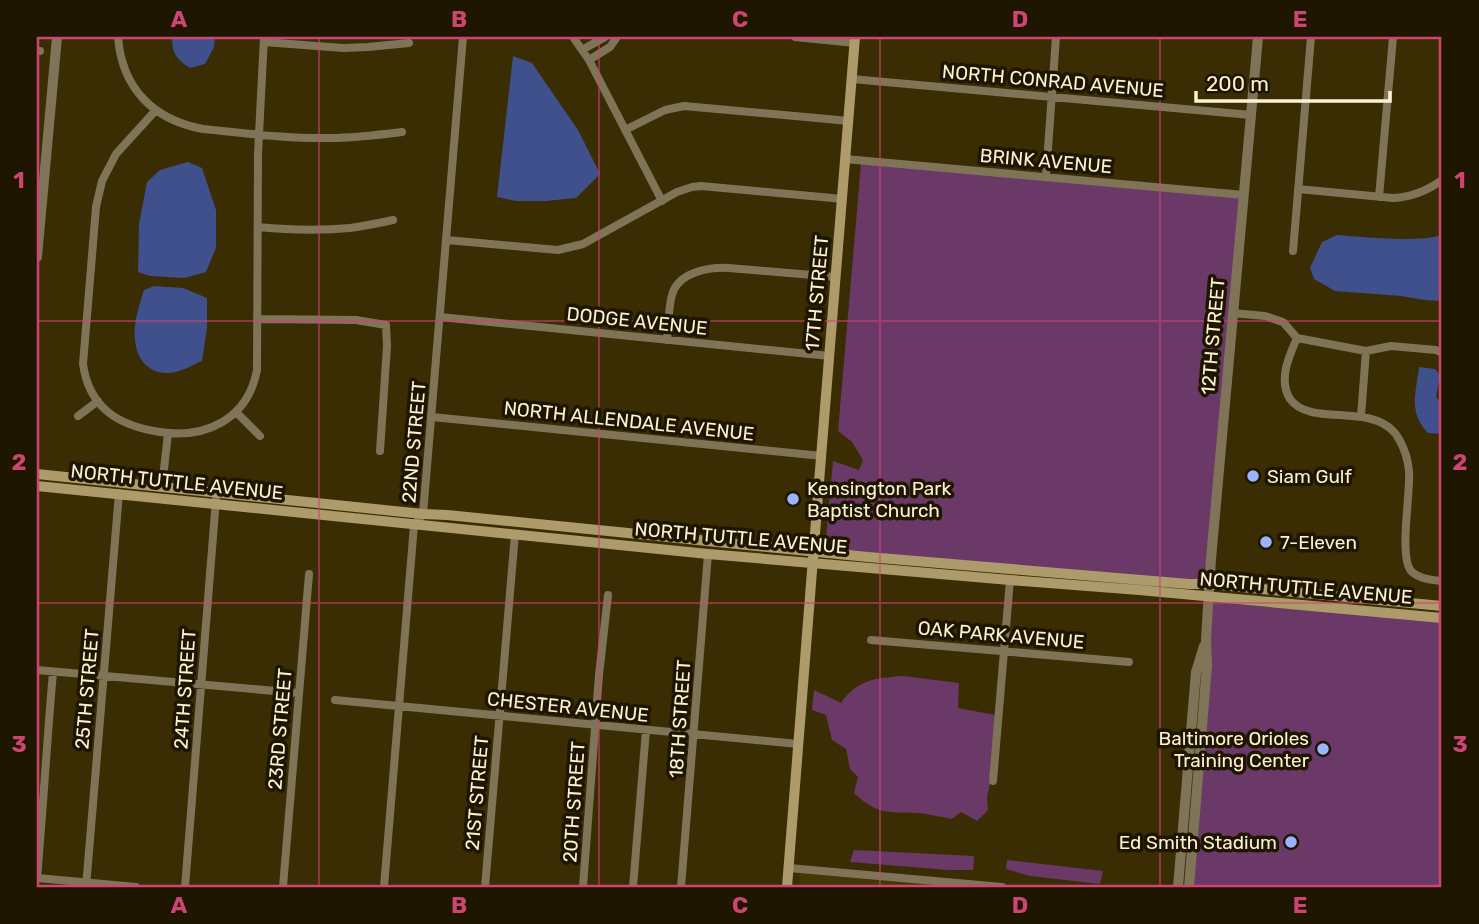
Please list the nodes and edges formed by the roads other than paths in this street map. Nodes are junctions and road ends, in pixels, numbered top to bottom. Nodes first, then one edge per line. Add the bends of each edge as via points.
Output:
1 (57, 37) edge
2 (118, 37) edge
3 (463, 37) edge
4 (573, 37) edge
5 (606, 37) edge
6 (617, 37) edge
7 (795, 37) edge
8 (1056, 37) edge
9 (1258, 37) edge
10 (1311, 37) edge
11 (1393, 37) edge
12 (264, 39) edge
13 (855, 40) edge
14 (409, 43) dead end
15 (582, 50) junction
16 (589, 60) junction
17 (852, 79) junction
18 (1052, 97) junction
19 (155, 111) junction
20 (1251, 115) junction
21 (849, 121) junction
22 (625, 131) junction
23 (402, 132) dead end
24 (259, 134) junction
25 (845, 159) junction
26 (1046, 176) junction
27 (1442, 180) edge
28 (1298, 189) junction
29 (1244, 195) junction
30 (1379, 197) junction
31 (843, 200) junction
32 (662, 201) junction
33 (393, 220) dead end
34 (258, 227) junction
35 (447, 240) junction
36 (37, 246) edge
37 (1293, 251) dead end
38 (37, 257) edge
39 (836, 277) junction
40 (1232, 313) junction
41 (440, 317) junction
42 (258, 319) junction
43 (1297, 338) junction
44 (667, 340) junction
45 (1366, 351) junction
46 (1442, 353) edge
47 (830, 356) junction
48 (98, 401) junction
49 (236, 412) junction
50 (78, 415) dead end
51 (1362, 416) junction
52 (432, 417) junction
53 (168, 433) junction
54 (260, 436) dead end
55 (380, 451) dead end
56 (822, 456) junction
57 (37, 474) edge
58 (37, 486) edge
59 (162, 487) junction
60 (119, 493) junction
61 (216, 498) junction
62 (423, 514) junction
63 (414, 525) junction
64 (515, 534) junction
65 (708, 554) junction
66 (812, 557) junction
67 (309, 574) dead end
68 (1010, 580) junction
69 (1442, 582) edge
70 (1209, 590) junction
71 (608, 594) dead end
72 (1371, 599) junction
73 (1313, 606) junction
74 (1442, 606) edge
75 (1442, 618) edge
76 (1206, 639) junction
77 (870, 640) dead end
78 (1004, 652) junction
79 (1129, 662) dead end
80 (37, 670) edge
81 (53, 672) junction
82 (104, 676) junction
83 (201, 685) junction
84 (298, 694) junction
85 (335, 700) dead end
86 (399, 706) junction
87 (499, 716) junction
88 (596, 725) junction
89 (646, 730) junction
90 (695, 734) junction
91 (798, 744) junction
92 (993, 781) dead end
93 (789, 868) junction
94 (37, 878) edge
95 (86, 885) edge
96 (984, 886) edge
97 (136, 887) edge
98 (185, 887) edge
99 (283, 887) edge
100 (384, 887) edge
101 (485, 887) edge
102 (583, 887) edge
103 (633, 887) edge
104 (681, 887) edge
105 (787, 887) edge
106 (1002, 887) edge
107 (1178, 887) edge
108 (1189, 887) edge

1 - 36 street
2 - 19 street via 129,78
3 - 35 street, 22ND STREET
4 - 15 street
5 - 15 street
6 - 16 street
7 - 13 street
8 - 18 street
9 - 20 street, 12TH STREET
10 - 28 street
11 - 30 street
12 - 14 street via 343,48
12 - 24 street
13 - 17 main road, 17TH STREET
15 - 16 street
16 - 22 street
17 - 18 street, NORTH CONRAD AVENUE
17 - 21 main road, 17TH STREET
18 - 20 street, NORTH CONRAD AVENUE
18 - 26 street
19 - 24 street via 188,126
19 - 48 street via 109,164 97,196 83,358 88,385
20 - 29 street, 12TH STREET
21 - 22 street via 684,106 665,110
21 - 25 main road, 17TH STREET
22 - 32 street
23 - 24 street via 329,138
24 - 34 street
25 - 26 street, BRINK AVENUE
25 - 31 main road, 17TH STREET
26 - 29 street, BRINK AVENUE
27 - 30 street via 1415,195
28 - 30 street
28 - 37 street
29 - 40 street, 12TH STREET
31 - 32 street via 701,186
31 - 39 main road, 17TH STREET
32 - 35 street via 566,249
33 - 34 street via 327,230
34 - 42 street
35 - 41 street, 22ND STREET
36 - 38 street
39 - 44 street via 729,268 699,272 673,290
39 - 47 main road, 17TH STREET
40 - 43 street via 1283,322
40 - 70 street, 12TH STREET
41 - 44 street, DODGE AVENUE
41 - 52 street, 22ND STREET
42 - 49 street via 256,377
42 - 55 street via 356,320 386,325
43 - 45 street
43 - 51 street via 1284,376 1292,401 1312,412
44 - 47 street, DODGE AVENUE
45 - 46 street via 1391,346
45 - 51 street
47 - 56 main road, 17TH STREET
48 - 50 street
48 - 53 street via 125,424
49 - 53 street via 206,430
49 - 54 street
51 - 69 street via 1394,431 1405,450 1409,471 1407,562 1411,571
52 - 56 street, NORTH ALLENDALE AVENUE
52 - 62 street, 22ND STREET
53 - 59 street
56 - 66 main road, 17TH STREET
57 - 59 main road, NORTH TUTTLE AVENUE
58 - 60 main road, NORTH TUTTLE AVENUE
59 - 61 main road, NORTH TUTTLE AVENUE
60 - 61 main road, NORTH TUTTLE AVENUE
60 - 82 street, 25TH STREET
61 - 62 main road, NORTH TUTTLE AVENUE
61 - 63 main road, NORTH TUTTLE AVENUE
61 - 83 street, 24TH STREET
62 - 63 street, 22ND STREET
62 - 66 main road, NORTH TUTTLE AVENUE
63 - 64 main road, NORTH TUTTLE AVENUE
63 - 86 street, 22ND STREET
64 - 65 main road, NORTH TUTTLE AVENUE
64 - 87 street, 21ST STREET
65 - 66 main road, NORTH TUTTLE AVENUE
65 - 90 street, 18TH STREET
66 - 68 main road, NORTH TUTTLE AVENUE
66 - 70 main road, NORTH TUTTLE AVENUE via 1161,582
66 - 91 main road, 17TH STREET
67 - 84 street, 23RD STREET
68 - 70 main road, NORTH TUTTLE AVENUE
68 - 78 street
70 - 72 main road, NORTH TUTTLE AVENUE
70 - 73 main road, NORTH TUTTLE AVENUE
70 - 76 street, 12TH STREET
71 - 88 street, 20TH STREET
72 - 73 main road via 1362,604 1324,601
72 - 74 main road, NORTH TUTTLE AVENUE
73 - 75 main road, NORTH TUTTLE AVENUE
76 - 107 street, 12TH STREET via 1196,672
76 - 108 street, 12TH STREET
77 - 78 street, OAK PARK AVENUE
78 - 79 street, OAK PARK AVENUE
78 - 92 street
80 - 81 street
81 - 82 street
81 - 94 street
82 - 83 street
82 - 95 street, 25TH STREET
83 - 84 street
83 - 98 street, 24TH STREET
84 - 99 street, 23RD STREET
85 - 86 street, CHESTER AVENUE
86 - 87 street, CHESTER AVENUE
86 - 100 street, 22ND STREET
87 - 88 street, CHESTER AVENUE
87 - 101 street, 21ST STREET
88 - 89 street, CHESTER AVENUE
88 - 102 street, 20TH STREET
89 - 90 street, CHESTER AVENUE
89 - 103 street
90 - 91 street, CHESTER AVENUE
90 - 104 street, 18TH STREET
91 - 93 main road, 17TH STREET
93 - 96 street
93 - 105 main road, 17TH STREET
94 - 95 street
95 - 97 street
96 - 106 street

